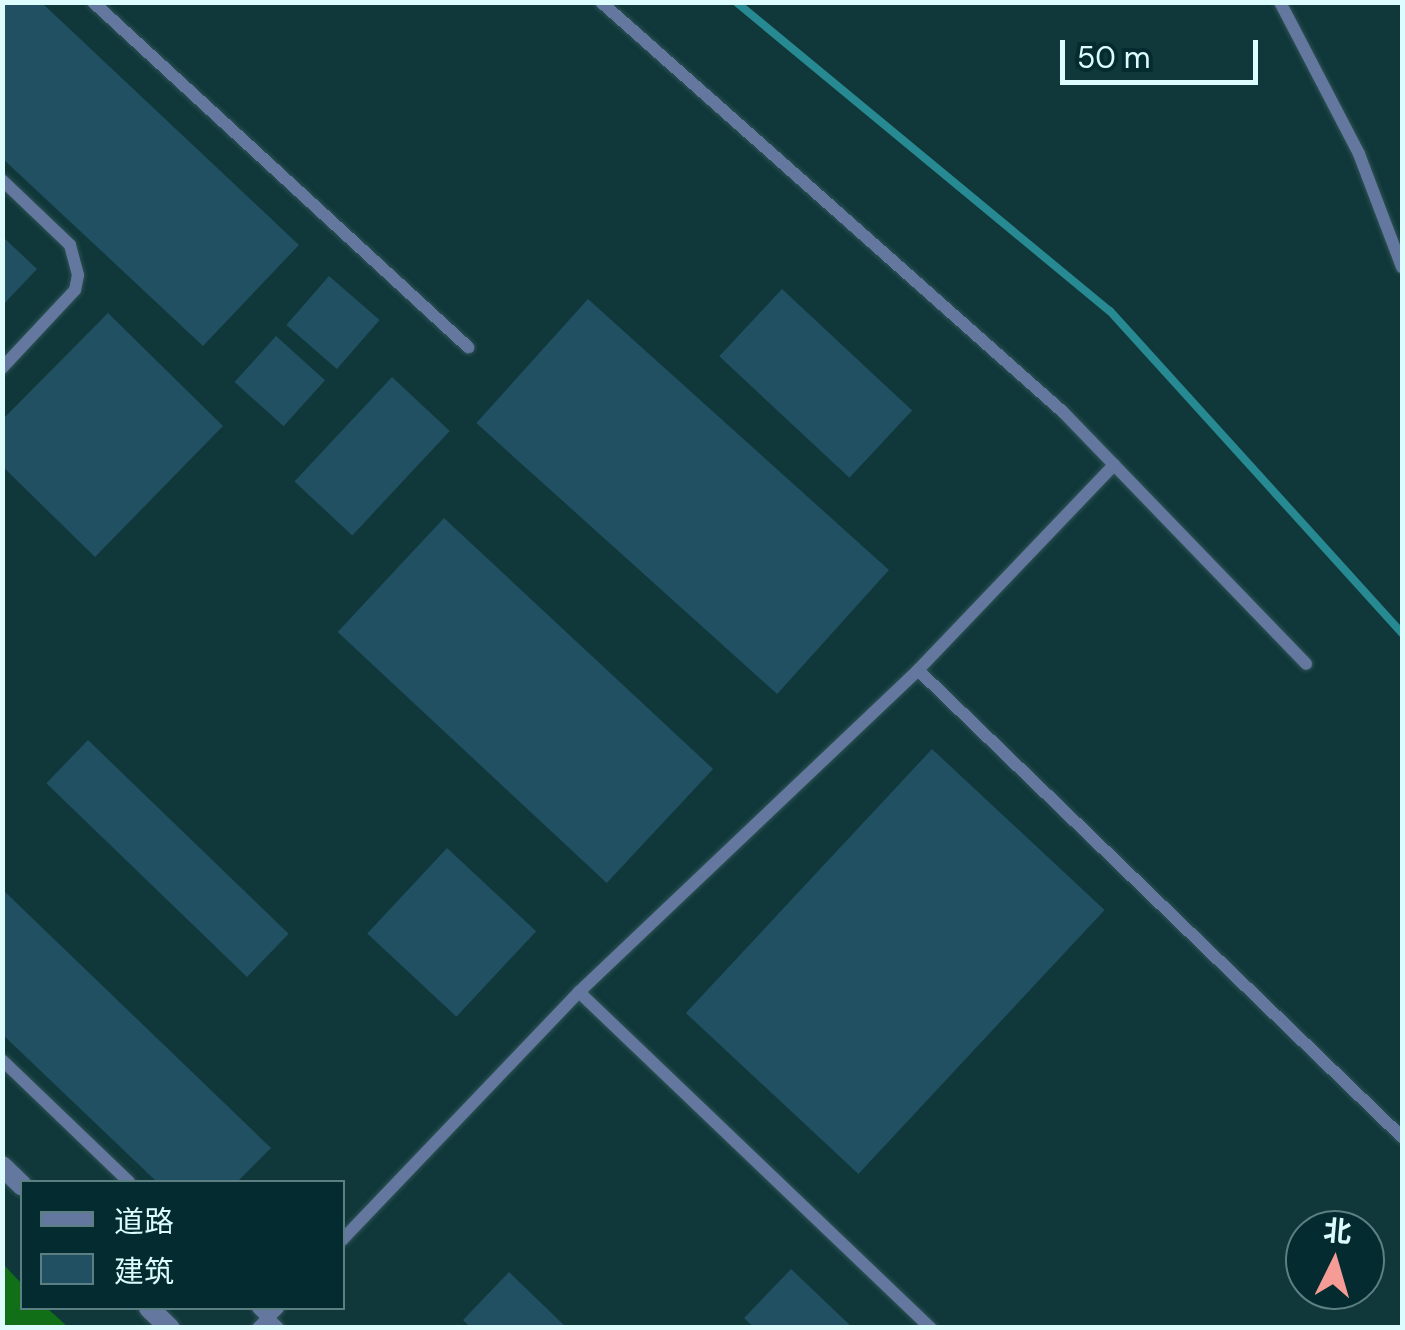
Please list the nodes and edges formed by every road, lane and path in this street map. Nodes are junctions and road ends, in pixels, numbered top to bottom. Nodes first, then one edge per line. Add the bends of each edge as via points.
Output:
1 (93, 2) edge
2 (601, 2) edge
3 (1280, 2) edge
4 (2, 180) edge
5 (1402, 267) edge
6 (468, 347) dead end
7 (2, 368) edge
8 (1114, 465) junction
9 (1306, 664) dead end
10 (918, 670) junction
11 (579, 992) junction
12 (2, 1060) edge
13 (1402, 1137) edge
14 (127, 1180) edge
15 (345, 1237) edge
16 (151, 1310) edge
17 (170, 1328) edge
18 (932, 1328) edge

1 - 6 lane
2 - 8 lane via 1063,412
3 - 5 lane via 1359,154
4 - 7 lane via 70,245 78,275 75,290
8 - 9 lane
8 - 10 lane
10 - 11 lane
10 - 13 lane
11 - 15 lane
11 - 18 lane
12 - 14 lane
16 - 17 street

